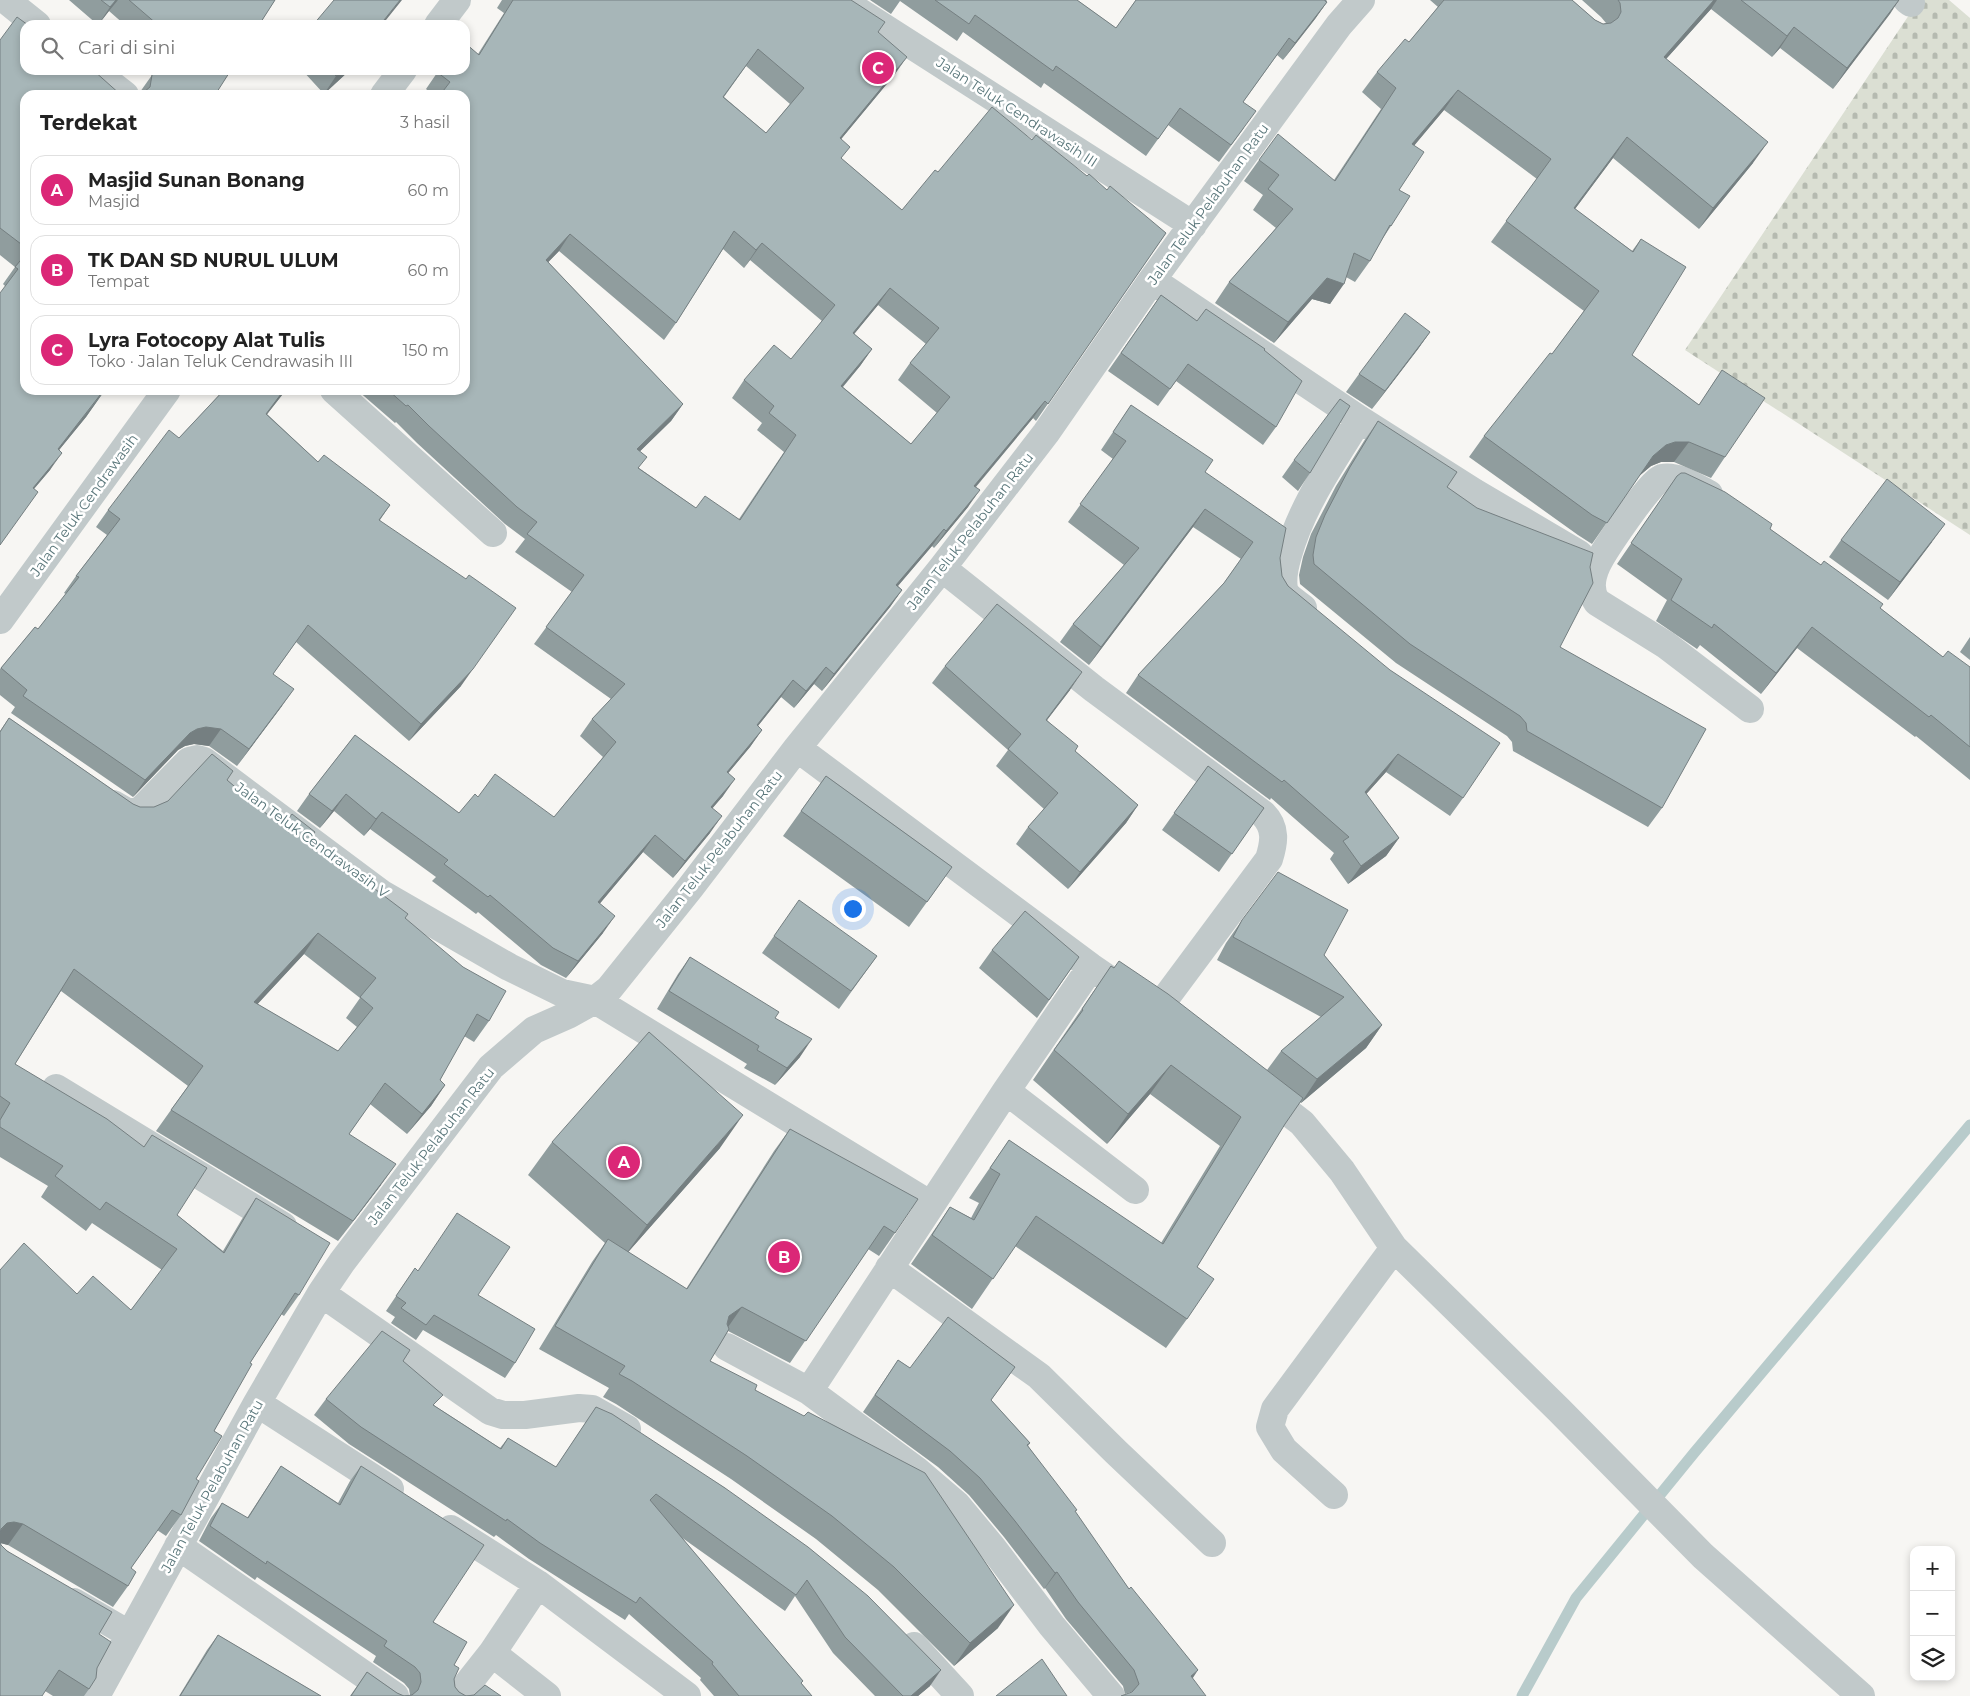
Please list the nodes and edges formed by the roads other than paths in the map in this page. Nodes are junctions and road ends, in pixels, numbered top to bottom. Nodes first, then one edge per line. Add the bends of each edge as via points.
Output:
1 (6, 0) edge
2 (457, 0) edge
3 (841, 0) edge
4 (1361, 0) edge
5 (31, 20) edge
6 (442, 20) edge
7 (99, 75) edge
8 (399, 75) edge
9 (118, 90) edge
10 (388, 90) edge
11 (1193, 225) junction
12 (1152, 280) junction
13 (163, 395) edge
14 (340, 395) edge
15 (1359, 419) junction
16 (1733, 509) edge
17 (493, 533) dead end
18 (1597, 565) junction
19 (942, 568) junction
20 (0, 620) edge
21 (1325, 626) edge
22 (1750, 710) dead end
23 (797, 748) junction
24 (90, 787) edge
25 (1091, 967) junction
26 (595, 1000) junction
27 (1156, 1011) junction
28 (1179, 1028) edge
29 (1239, 1075) edge
30 (56, 1088) edge
31 (1006, 1091) junction
32 (1135, 1190) dead end
33 (931, 1205) junction
34 (300, 1237) edge
35 (1394, 1248) junction
36 (889, 1268) junction
37 (321, 1293) junction
38 (727, 1347) edge
39 (809, 1391) junction
40 (257, 1403) junction
41 (649, 1444) edge
42 (1334, 1495) dead end
43 (1212, 1542) dead end
44 (178, 1546) junction
45 (538, 1584) junction
46 (52, 1588) edge
47 (899, 1631) edge
48 (129, 1634) junction
49 (492, 1653) junction
50 (105, 1693) edge
51 (395, 1696) edge
52 (458, 1696) edge
53 (547, 1696) edge
54 (687, 1696) edge
55 (960, 1696) edge
56 (1111, 1696) edge
57 (1860, 1696) edge

1 - 5 street
2 - 6 street
3 - 11 street, Jalan Teluk Cendrawasih III
4 - 11 street, Jalan Teluk Pelabuhan Ratu
7 - 9 street
8 - 10 street
11 - 12 street, Jalan Teluk Pelabuhan Ratu
12 - 15 street
12 - 19 street, Jalan Teluk Pelabuhan Ratu via 1046,432
13 - 20 street, Jalan Teluk Cendrawasih
14 - 17 street
15 - 18 street
15 - 21 street via 1311,496 1293,539 1284,572 1287,595
16 - 18 street via 1674,478 1658,479
18 - 22 street via 1592,585 1597,602 1666,646
19 - 23 street, Jalan Teluk Pelabuhan Ratu
19 - 27 street via 1094,689 1264,814 1272,827 1274,844 1269,859
23 - 25 street
23 - 26 street, Jalan Teluk Pelabuhan Ratu via 690,888 609,989
24 - 26 street, Jalan Teluk Cendrawasih V via 122,810 139,812 189,761 204,761 382,894 518,972 562,993
25 - 27 street
25 - 31 street
26 - 33 street
26 - 37 street, Jalan Teluk Pelabuhan Ratu via 534,1030 491,1066 333,1257
27 - 28 street
29 - 35 street via 1302,1123 1342,1172
30 - 34 street
31 - 32 street
31 - 33 street
33 - 36 street
35 - 42 street via 1275,1409 1270,1427 1284,1450
35 - 57 street via 1702,1556
36 - 39 street
36 - 43 street via 1039,1376
37 - 40 street, Jalan Teluk Pelabuhan Ratu
37 - 41 street via 490,1411 511,1415 592,1409
38 - 39 street
39 - 56 street via 916,1470 956,1505
40 - 44 street, Jalan Teluk Pelabuhan Ratu
40 - 45 street
44 - 48 street, Jalan Teluk Pelabuhan Ratu
44 - 51 street
45 - 49 street
45 - 54 street
46 - 48 street
47 - 55 street
48 - 50 street, Jalan Teluk Pelabuhan Ratu
49 - 52 street
49 - 53 street

